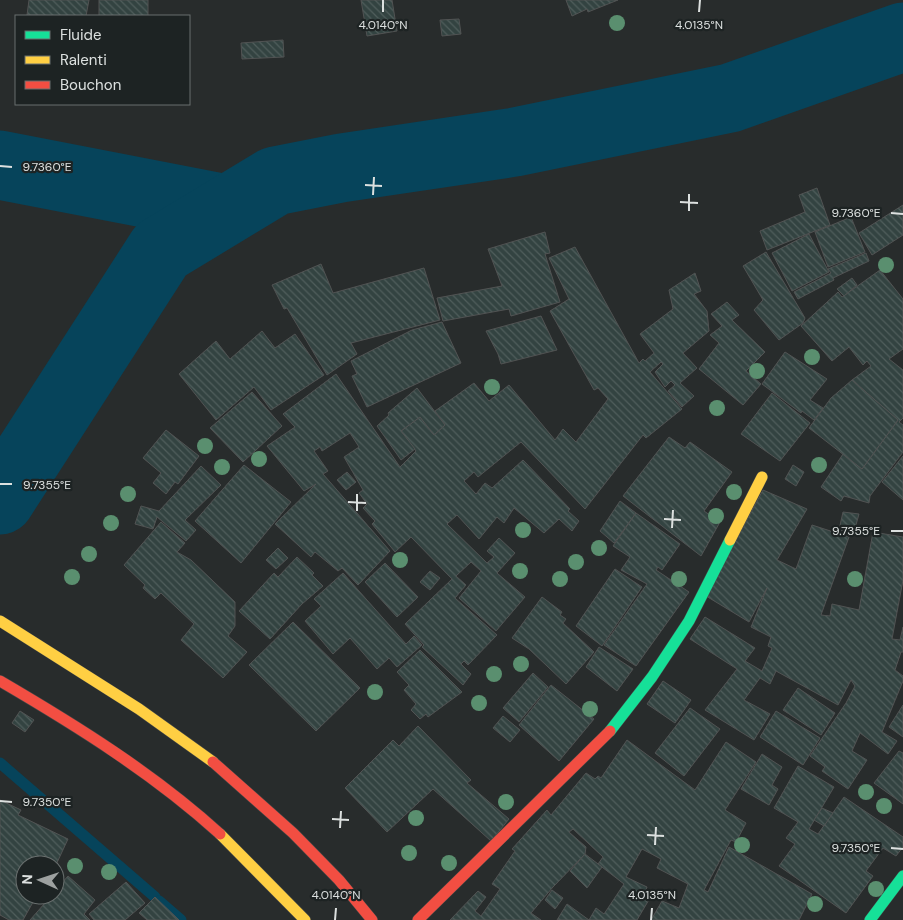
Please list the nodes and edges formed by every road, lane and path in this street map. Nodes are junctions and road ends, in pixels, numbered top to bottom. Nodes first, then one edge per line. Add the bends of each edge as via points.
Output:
1 (762, 477) dead end
2 (0, 621) edge
3 (0, 681) edge
4 (903, 876) edge
5 (305, 920) edge
6 (372, 920) edge
7 (418, 920) edge
8 (870, 920) edge

1 - 7 main road via 688,621 652,677 611,730
2 - 6 main road via 139,709 223,769 294,833
3 - 5 main road via 110,748 194,811
4 - 8 main road

